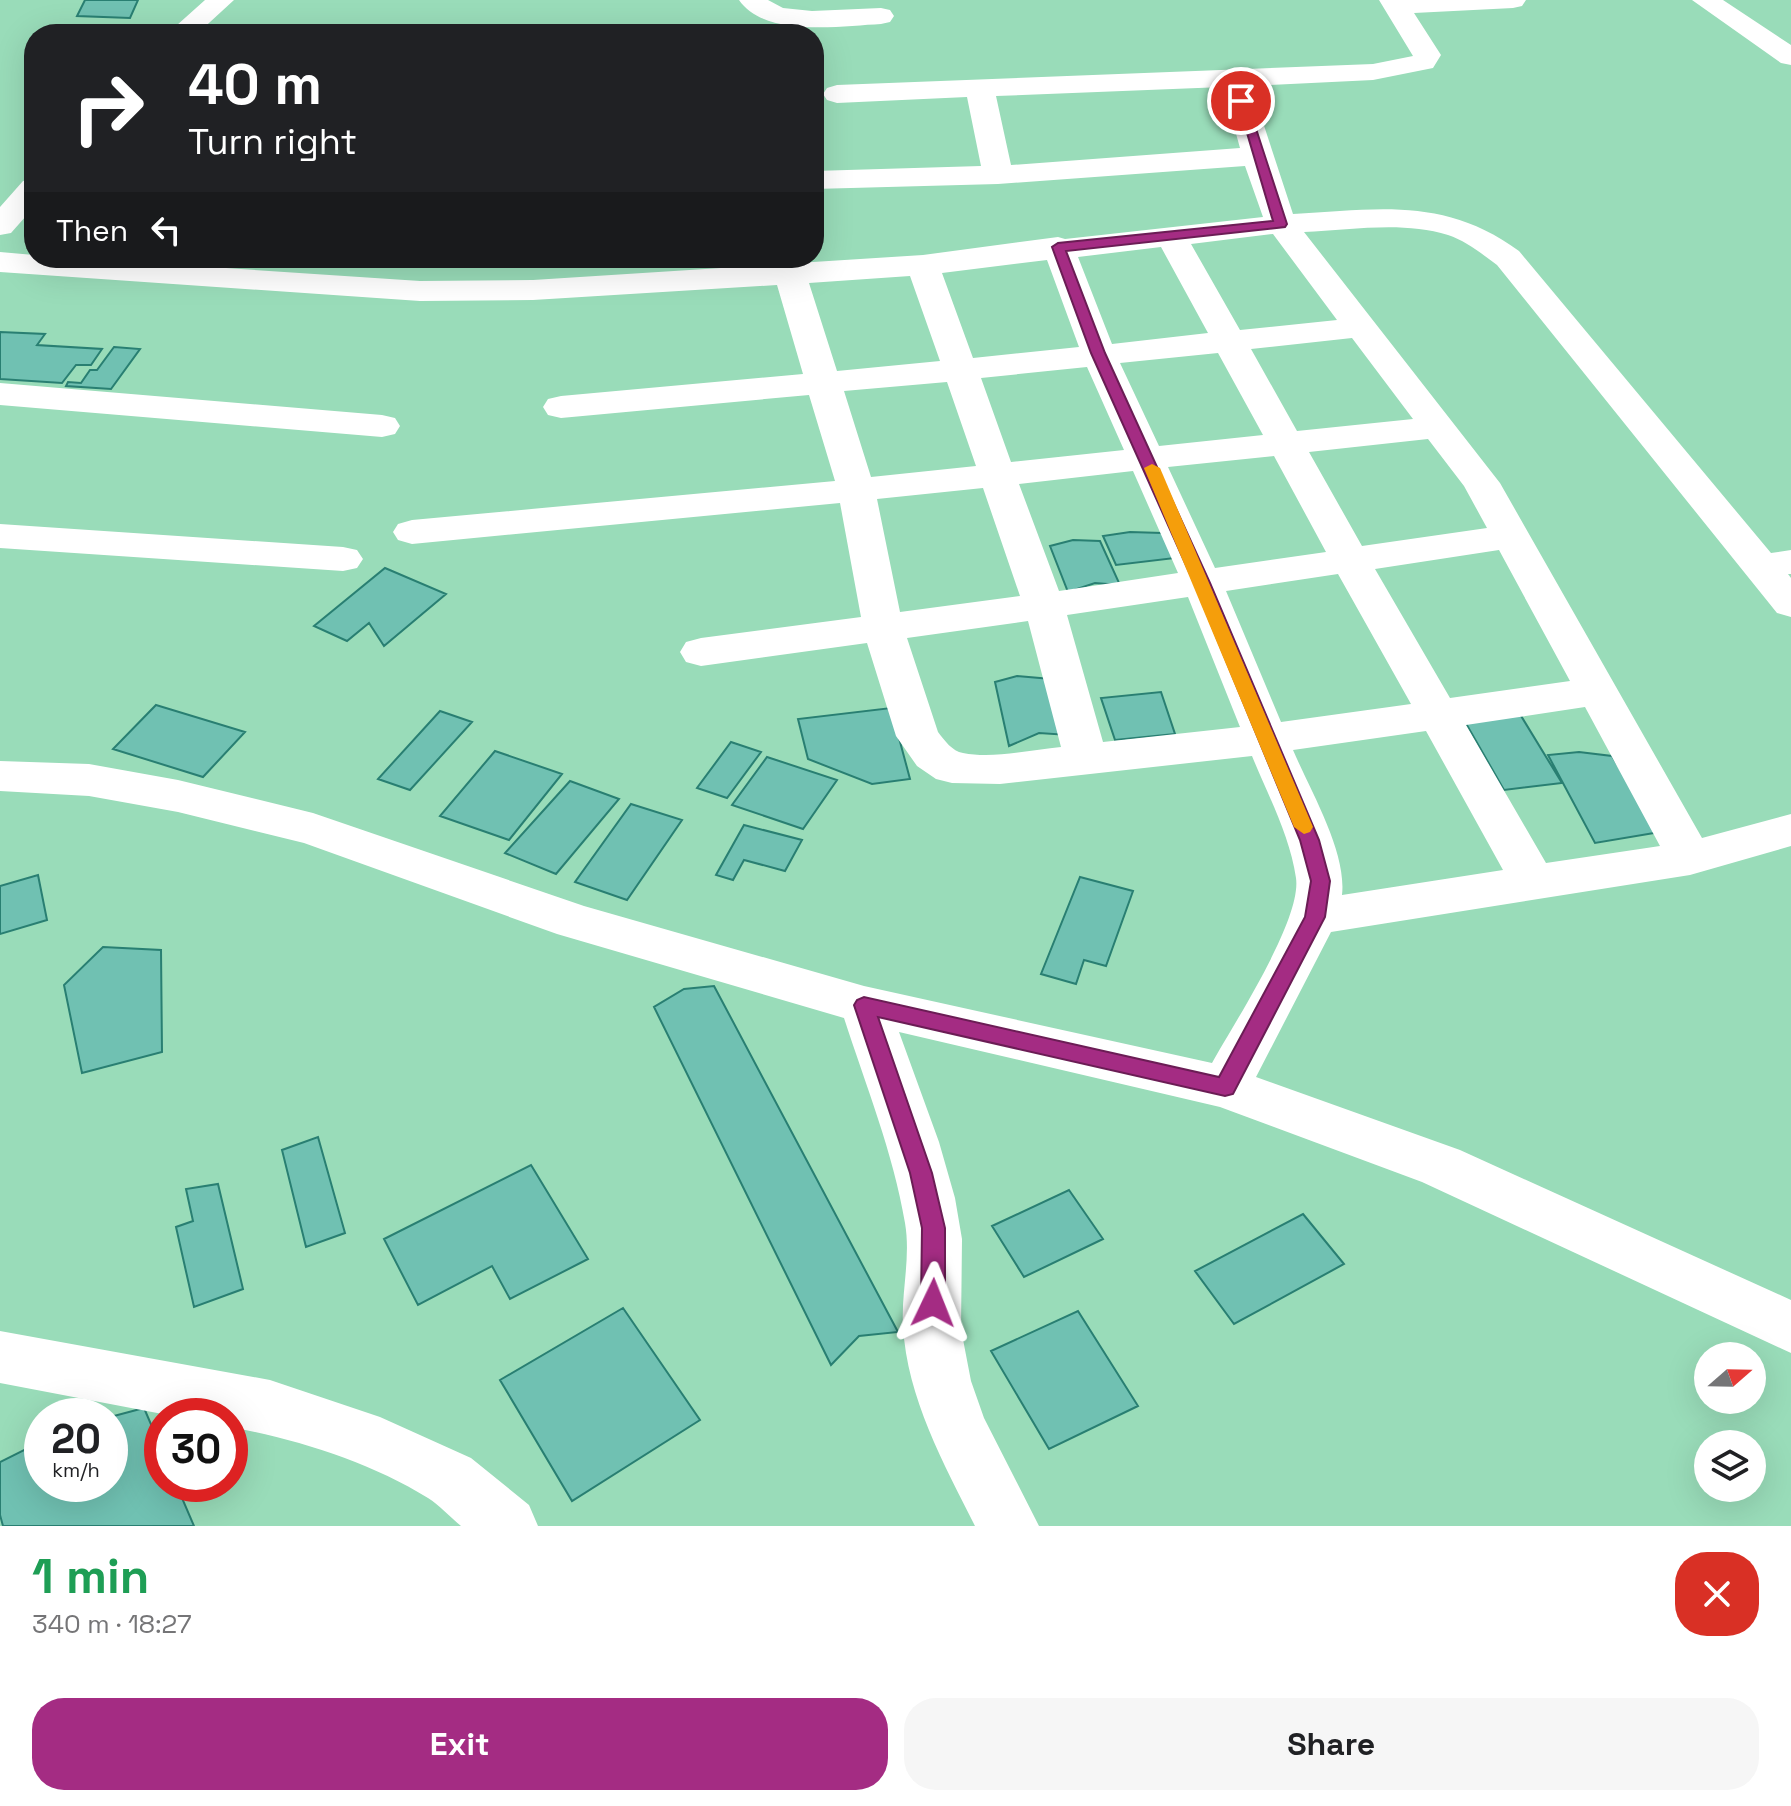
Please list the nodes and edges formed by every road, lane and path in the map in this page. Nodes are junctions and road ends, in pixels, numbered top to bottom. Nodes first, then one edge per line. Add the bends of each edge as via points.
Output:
1 (221, 0) edge
2 (752, 0) edge
3 (1513, 0) edge
4 (1708, 0) edge
5 (1394, 3) edge
6 (881, 16) dead end
7 (193, 24) edge
8 (1791, 36) edge
9 (1791, 57) edge
10 (1235, 78) junction
11 (980, 89) junction
12 (837, 94) dead end
13 (1257, 156) junction
14 (998, 175) junction
15 (824, 180) edge
16 (24, 199) edge
17 (1281, 224) junction
18 (0, 226) edge
19 (1171, 236) junction
20 (1058, 247) junction
21 (0, 262) edge
22 (24, 264) edge
23 (923, 265) junction
24 (79, 268) edge
25 (790, 275) junction
26 (1363, 327) junction
27 (1229, 342) junction
28 (1098, 353) junction
29 (961, 370) junction
30 (824, 383) junction
31 (0, 394) edge
32 (561, 407) dead end
33 (382, 426) dead end
34 (1437, 427) junction
35 (1286, 444) junction
36 (1149, 461) junction
37 (999, 475) junction
38 (856, 489) junction
39 (412, 532) dead end
40 (0, 536) edge
41 (1513, 536) junction
42 (343, 559) dead end
43 (1350, 560) junction
44 (1776, 564) edge
45 (1202, 583) junction
46 (1791, 604) edge
47 (1044, 606) junction
48 (883, 627) junction
49 (701, 652) dead end
50 (1599, 691) junction
51 (1437, 713) junction
52 (1268, 739) junction
53 (1086, 759) junction
54 (0, 776) edge
55 (1791, 830) edge
56 (1690, 858) junction
57 (1534, 883) junction
58 (1315, 917) junction
59 (864, 1005) junction
60 (1225, 1087) junction
61 (1791, 1327) edge
62 (0, 1357) edge
63 (507, 1526) edge
64 (1008, 1526) edge

1 - 7 street
2 - 6 street via 771,14 789,17
3 - 5 street
4 - 8 street
4 - 9 street
5 - 10 street via 1427,55 1423,62 1373,72
10 - 11 street
10 - 13 street
11 - 12 street
11 - 14 street
13 - 14 street
13 - 17 street
14 - 15 street
16 - 18 street
17 - 19 street
17 - 26 street
17 - 44 street via 1397,218 1456,227 1482,239 1508,258
19 - 20 street
19 - 27 street
20 - 23 street
20 - 28 street
21 - 22 street
23 - 25 street
23 - 29 street
24 - 25 street via 420,291
25 - 30 street
26 - 27 street
26 - 34 street
27 - 28 street
27 - 35 street
28 - 29 street
28 - 36 street
29 - 30 street
29 - 37 street
30 - 32 street
30 - 38 street
31 - 33 street
34 - 35 street
34 - 41 street via 1481,483
35 - 36 street
35 - 43 street
36 - 37 street
36 - 45 street
37 - 38 street
37 - 47 street
38 - 39 street
38 - 48 street
40 - 42 street
41 - 43 street
41 - 50 street
43 - 45 street
43 - 51 street
44 - 46 street
45 - 47 street
45 - 52 street
47 - 48 street
47 - 53 street
48 - 49 street
48 - 53 street via 918,736 932,755 952,768 1000,769
50 - 51 street
50 - 56 street
51 - 52 street
51 - 57 street
52 - 53 street
52 - 58 street via 1320,881
54 - 59 street via 89,780 313,829 574,921
55 - 56 street
56 - 57 street
57 - 58 street
58 - 60 street
59 - 60 street
59 - 64 street via 921,1173 934,1228 932,1328 939,1376
60 - 61 street via 1441,1166
62 - 63 street via 270,1407 380,1445 450,1478

